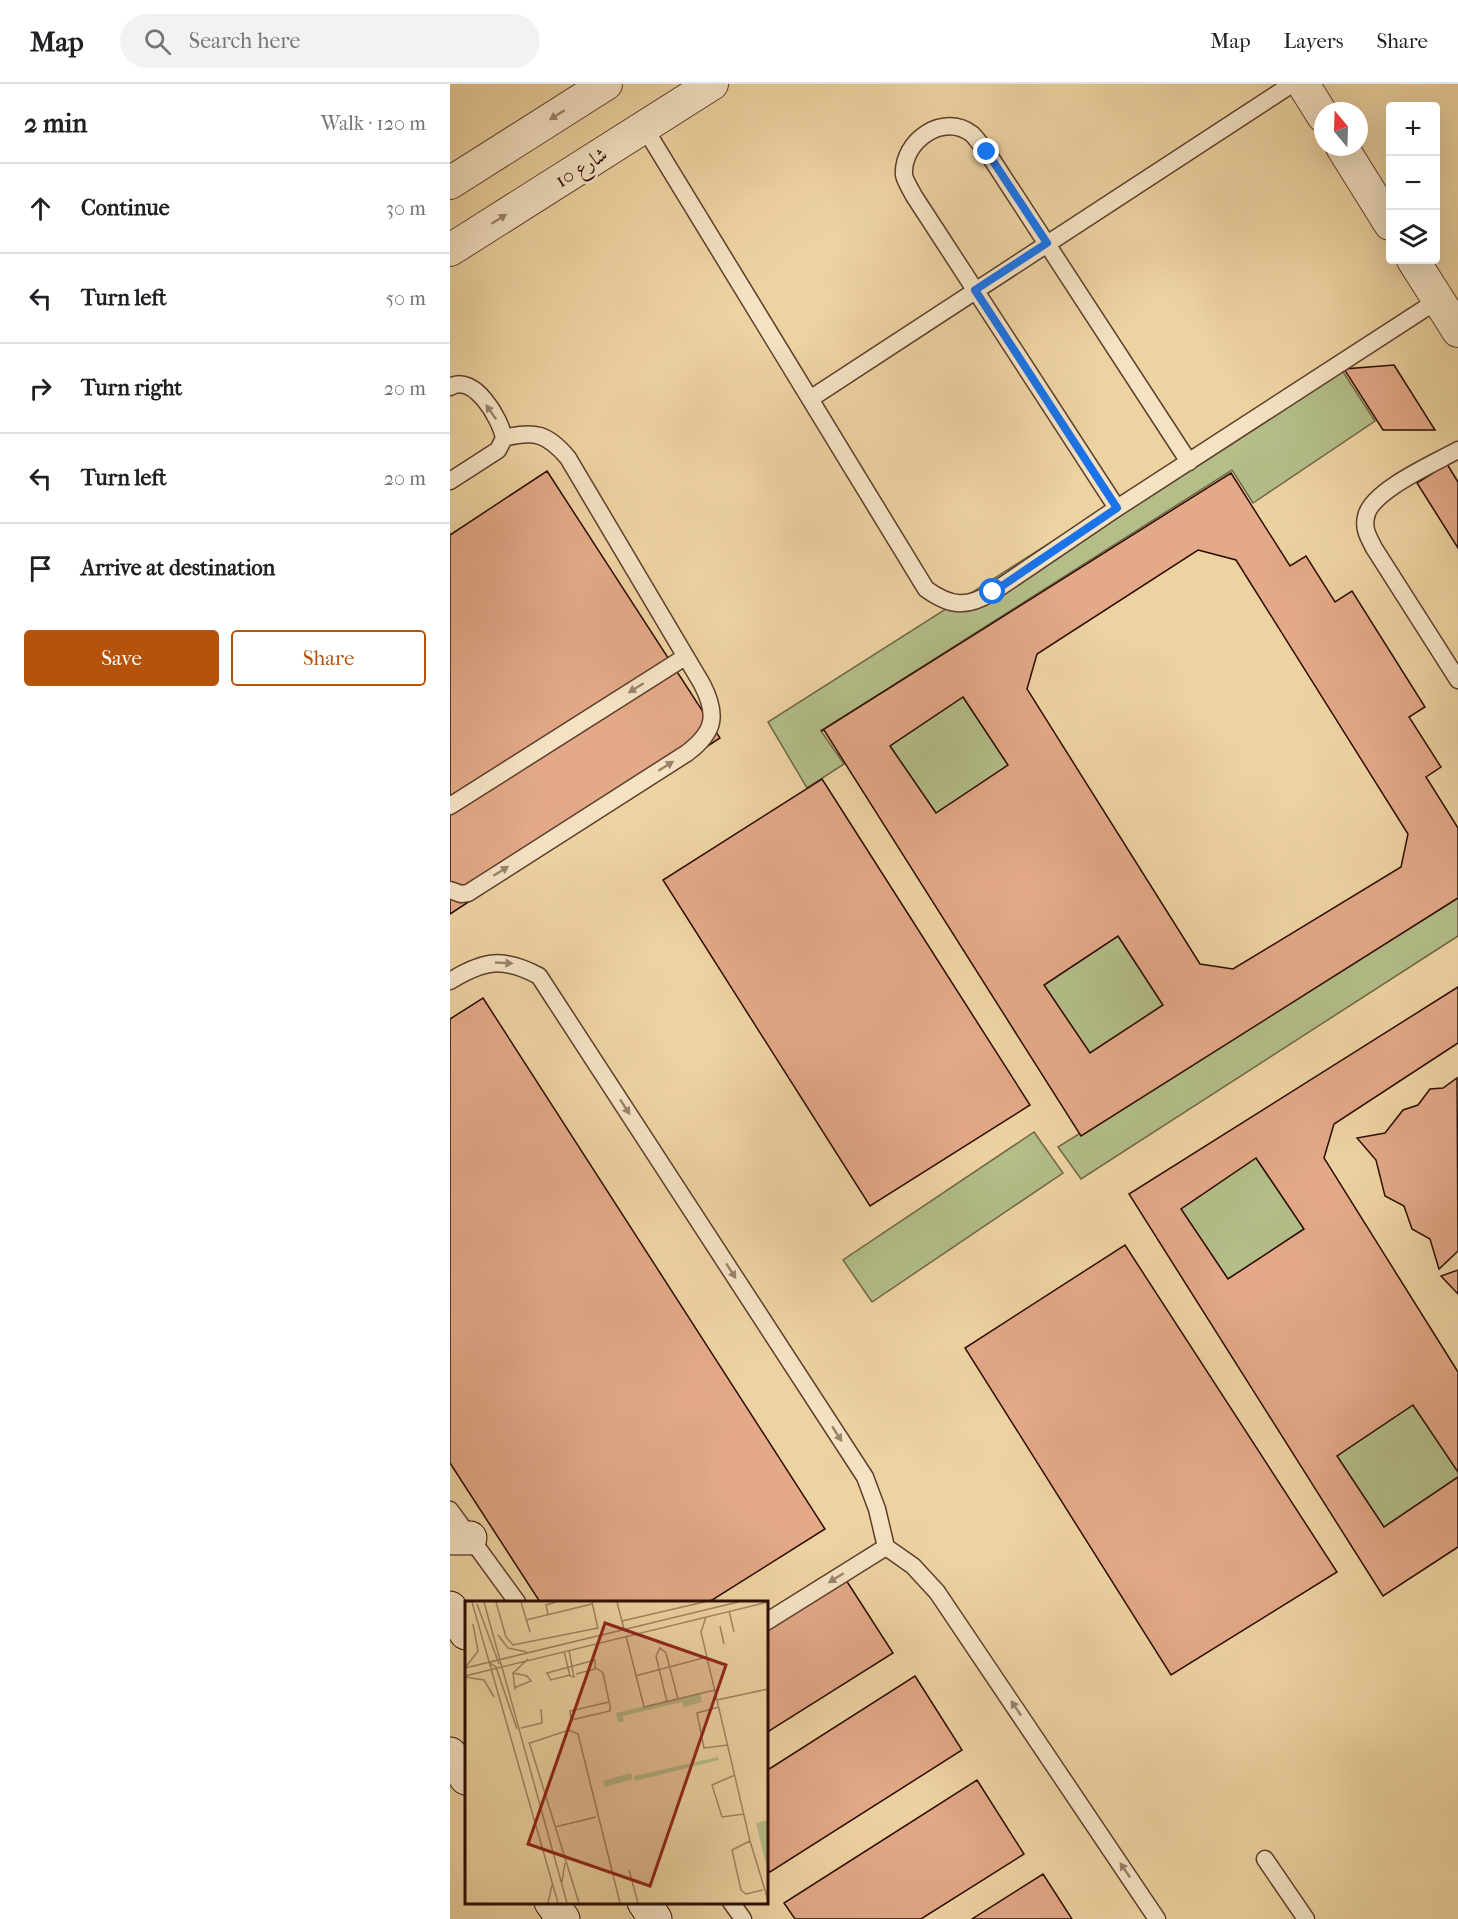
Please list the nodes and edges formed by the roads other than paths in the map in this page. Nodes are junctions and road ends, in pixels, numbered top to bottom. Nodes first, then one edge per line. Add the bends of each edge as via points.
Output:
1 (606, 84) edge
2 (712, 84) edge
3 (1292, 84) edge
4 (1303, 84) edge
5 (1314, 102) edge
6 (644, 127) junction
7 (1348, 156) edge
8 (450, 183) edge
9 (1386, 218) edge
10 (1047, 243) junction
11 (450, 250) edge
12 (1416, 264) edge
13 (975, 290) junction
14 (1438, 300) junction
15 (1458, 331) edge
16 (450, 387) edge
17 (810, 399) junction
18 (504, 438) junction
19 (1458, 450) edge
20 (1189, 462) junction
21 (450, 481) edge
22 (1117, 508) junction
23 (685, 657) junction
24 (1458, 680) edge
25 (450, 806) edge
26 (450, 890) edge
27 (450, 981) edge
28 (450, 1510) edge
29 (460, 1538) edge
30 (886, 1547) junction
31 (516, 1601) edge
32 (450, 1608) edge
33 (768, 1621) edge
34 (465, 1631) edge
35 (450, 1754) edge
36 (465, 1776) edge
37 (1265, 1858) dead end
38 (552, 1904) edge
39 (645, 1904) edge
40 (732, 1904) edge
41 (563, 1919) edge
42 (655, 1919) edge
43 (743, 1919) edge
44 (1157, 1919) edge
45 (1306, 1919) edge

1 -> 8 street
2 - 6 street, شارع 10
3 - 10 lane
4 - 5 street
11 -> 6 street, شارع 10
6 - 17 lane
7 - 9 street
10 - 13 lane
10 - 13 lane via 971,133 947,126 924,133 908,151 904,176
10 - 20 lane
12 - 14 street
13 - 17 lane
13 - 22 lane
14 - 15 street
14 - 20 lane
18 -> 16 lane via 472,387
17 - 22 lane via 926,589 941,600 959,605 978,602
18 - 21 lane via 498,450
18 - 23 lane via 525,433 542,436 563,452
19 - 24 lane via 1372,502 1366,517 1366,534
20 - 22 lane
23 -> 25 lane
26 -> 23 lane via 468,892 703,741 712,723 712,702
27 -> 30 lane via 489,962 516,964 539,976 865,1477
28 - 29 lane
29 - 31 lane
30 -> 33 lane
44 -> 30 lane via 937,1592 913,1566
32 - 34 main road
35 - 36 main road
37 - 45 lane
38 - 41 main road
39 - 42 main road
40 - 43 lane

